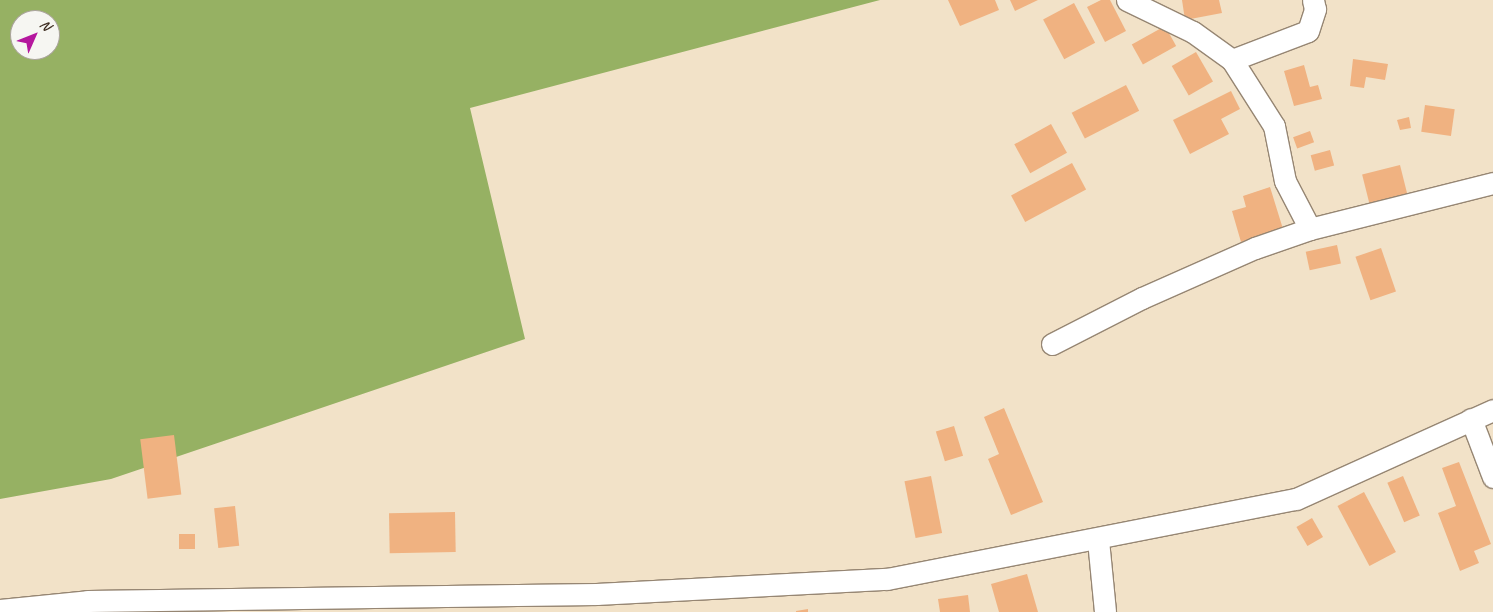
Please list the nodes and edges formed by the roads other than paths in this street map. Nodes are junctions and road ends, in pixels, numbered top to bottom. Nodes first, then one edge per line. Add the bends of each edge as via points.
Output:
1 (1126, 0) edge
2 (1313, 0) edge
3 (1232, 60) junction
4 (1493, 183) edge
5 (1310, 229) junction
6 (1052, 344) dead end
7 (1493, 410) edge
8 (1471, 419) junction
9 (1493, 477) edge
10 (1098, 540) junction
11 (0, 610) edge
12 (1105, 612) edge

1 - 3 street via 1193,32
2 - 3 street via 1315,9 1308,31
3 - 5 street via 1274,126 1285,181
4 - 5 street
5 - 6 street via 1247,251
7 - 8 street
8 - 9 street
8 - 10 street via 1296,499
10 - 11 street via 887,579 597,594 88,601
10 - 12 street

